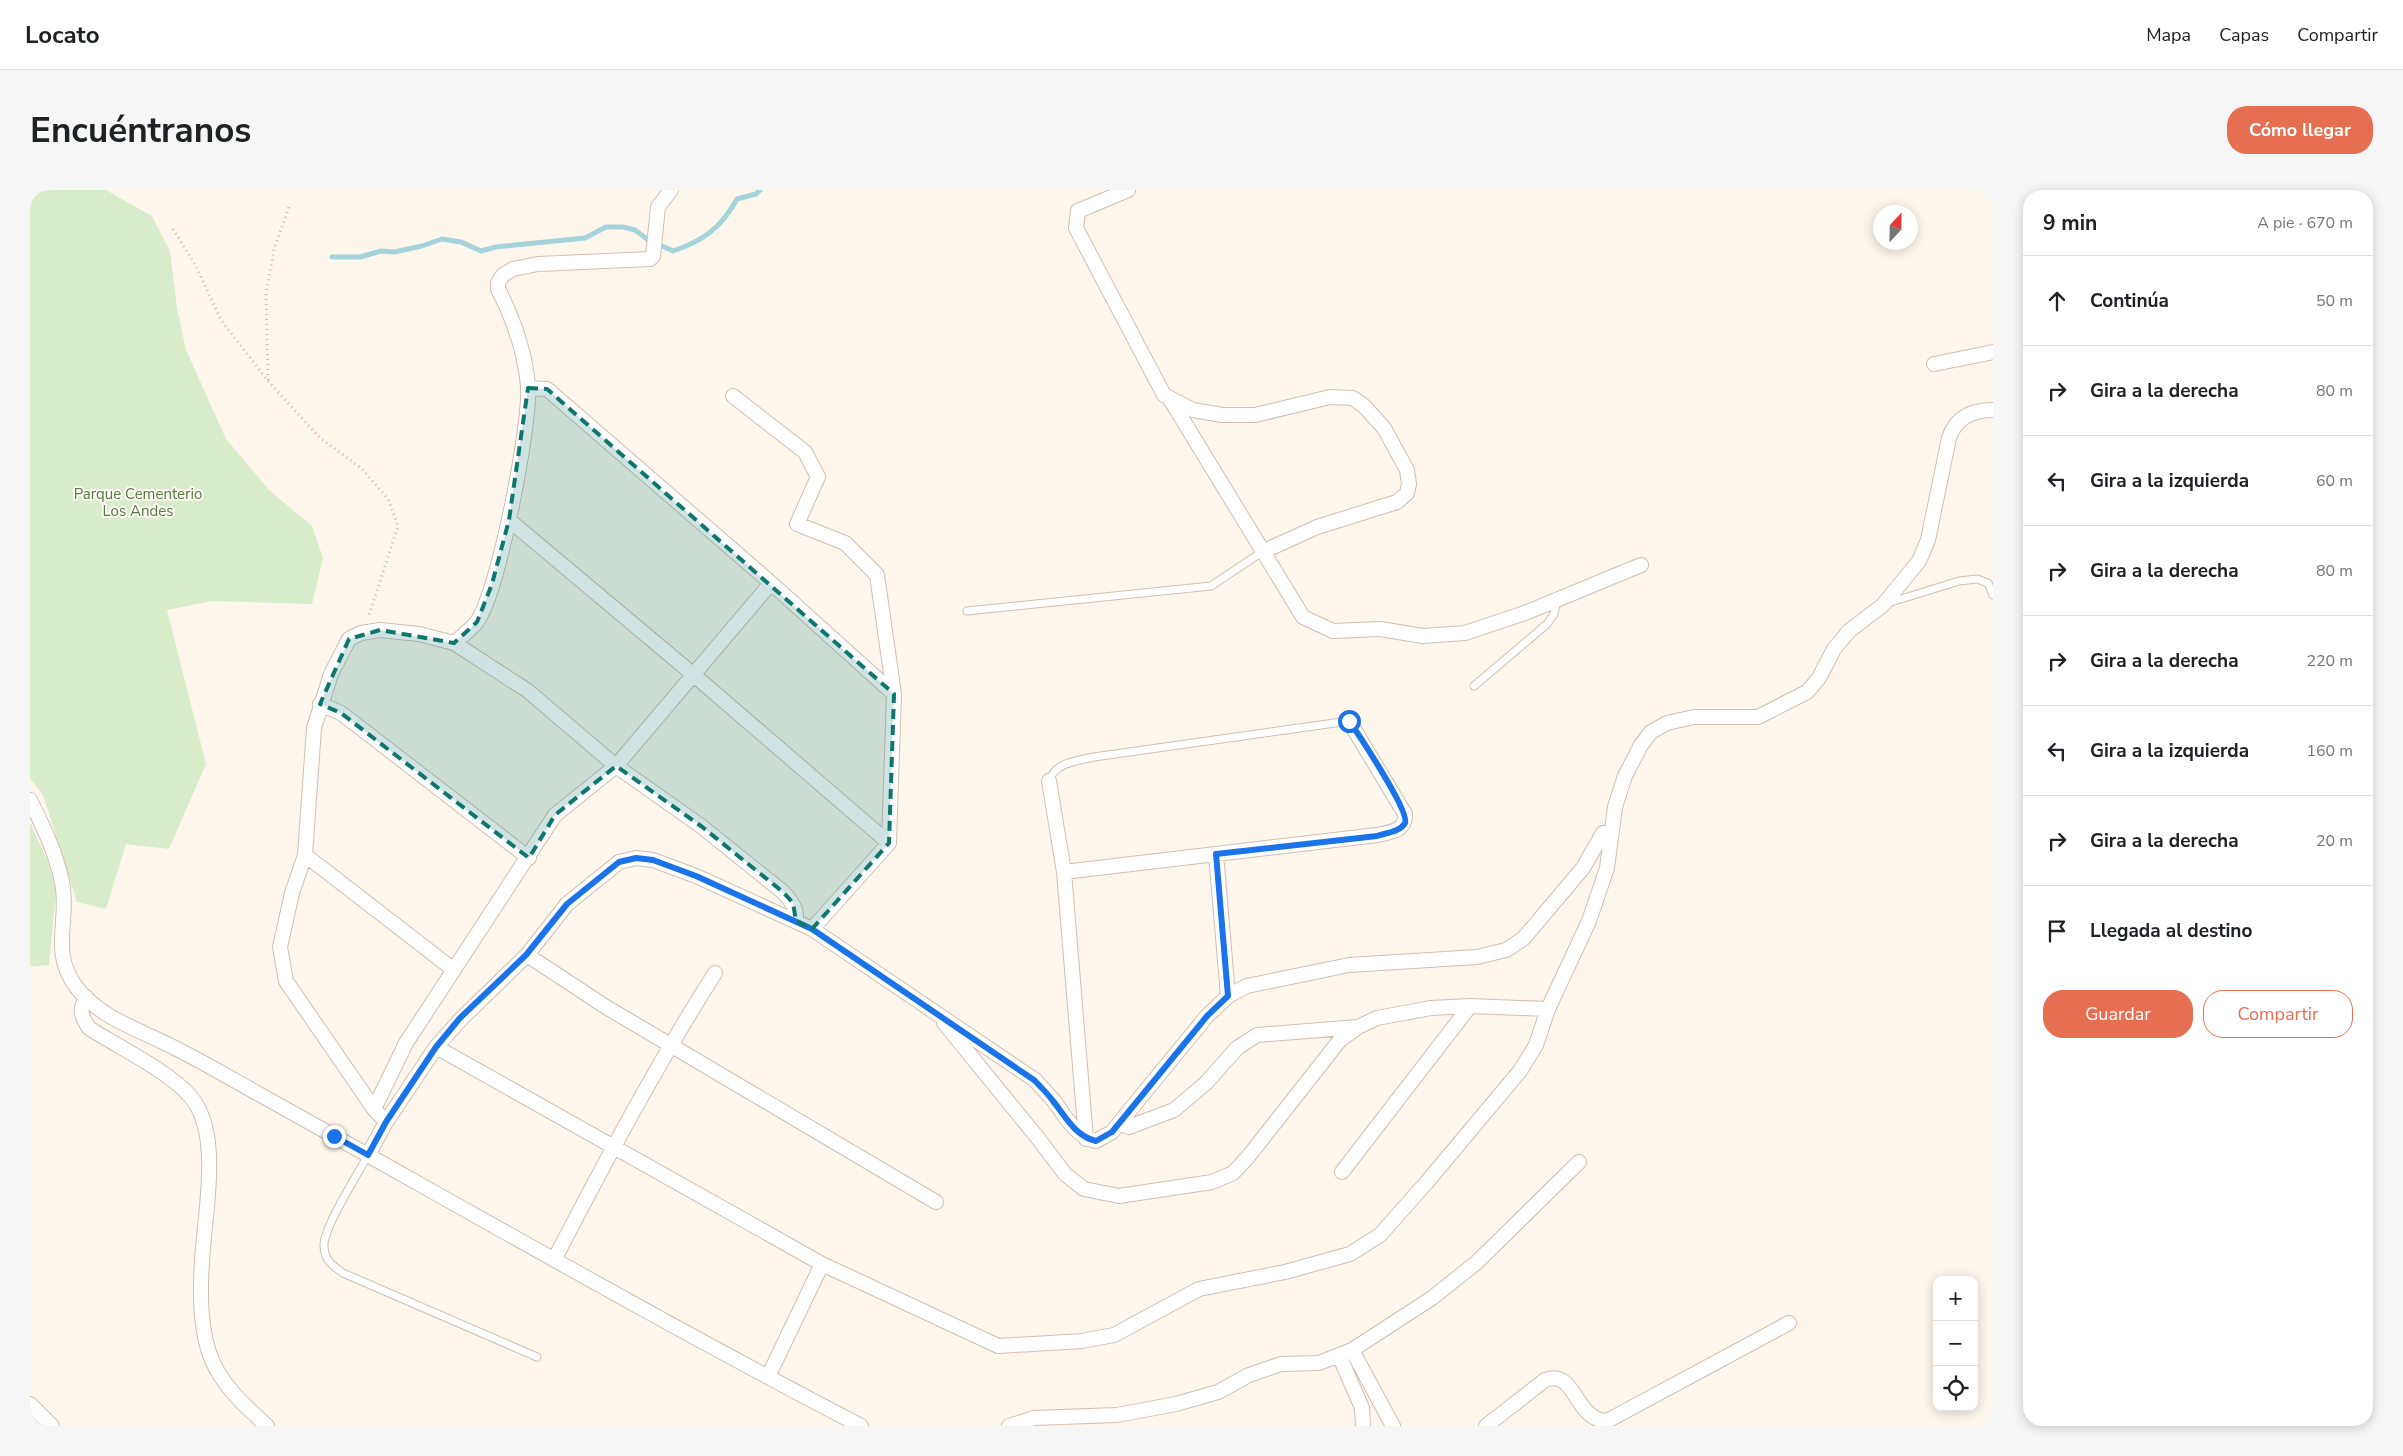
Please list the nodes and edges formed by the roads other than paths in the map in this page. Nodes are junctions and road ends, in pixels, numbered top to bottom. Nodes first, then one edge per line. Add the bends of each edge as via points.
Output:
1 (671, 190) edge
2 (1128, 190) edge
3 (1993, 352) edge
4 (1934, 364) dead end
5 (528, 388) junction
6 (733, 396) dead end
7 (1170, 398) junction
8 (1993, 410) edge
9 (508, 520) junction
10 (1262, 552) junction
11 (1641, 565) dead end
12 (771, 583) junction
13 (1993, 596) edge
14 (1557, 599) junction
15 (1883, 605) junction
16 (967, 611) dead end
17 (454, 644) junction
18 (695, 676) junction
19 (1474, 686) dead end
20 (894, 694) junction
21 (320, 704) junction
22 (1349, 721) joint
23 (616, 766) junction
24 (1049, 781) joint
25 (30, 800) edge
26 (1612, 831) junction
27 (889, 842) junction
28 (1216, 854) junction
29 (305, 855) junction
30 (529, 858) junction
31 (1064, 872) junction
32 (796, 921) junction
33 (812, 929) junction
34 (526, 955) junction
35 (454, 970) junction
36 (715, 973) dead end
37 (1228, 996) junction
38 (86, 997) junction
39 (1470, 1006) junction
40 (932, 1009) junction
41 (1548, 1009) junction
42 (1358, 1026) junction
43 (670, 1044) junction
44 (436, 1047) junction
45 (374, 1109) junction
46 (386, 1122) junction
47 (1120, 1123) junction
48 (1086, 1139) junction
49 (613, 1146) junction
50 (368, 1155) junction
51 (1579, 1162) dead end
52 (1342, 1172) dead end
53 (936, 1202) dead end
54 (554, 1260) junction
55 (822, 1264) junction
56 (1788, 1323) dead end
57 (1346, 1352) junction
58 (537, 1357) dead end
59 (768, 1378) junction
60 (30, 1404) edge
61 (52, 1426) edge
62 (267, 1426) edge
63 (861, 1426) edge
64 (1008, 1426) edge
65 (1363, 1426) edge
66 (1393, 1426) edge
67 (1486, 1426) edge

1 - 5 street via 658,207 653,256 650,259 538,264 503,274 498,289 517,329
2 - 7 street via 1078,211 1076,228 1164,395
3 - 4 street
5 - 9 street
5 - 12 street via 547,389
6 - 20 street via 805,452 818,477 797,524 845,543 877,575
7 - 10 street
7 - 10 street via 1193,410 1222,416 1255,415 1330,397 1353,398 1384,428 1407,470 1409,484 1406,493 1397,502 1317,528
8 - 15 street via 1964,416 1955,425 1949,438 1924,551 1915,567
9 - 17 street via 492,584 477,622
9 - 18 street
10 - 14 street via 1303,617 1334,630 1380,629 1423,636 1465,633
10 - 16 lane via 1211,586
11 - 14 street
12 - 18 street
12 - 20 street
13 - 15 lane via 1988,583 1976,579 1959,581
14 - 19 lane via 1554,614 1547,624
15 - 26 street via 1849,630 1807,692 1758,717 1694,718 1667,723 1651,732 1625,776 1615,807
17 - 21 street via 419,634 380,630 363,632 349,639 342,650
17 - 23 street via 528,691
18 - 23 street
18 - 27 street
20 - 27 street
21 - 29 street via 311,751
21 - 30 street via 341,714
22 - 24 lane via 1094,757 1058,767
22 - 28 street via 1406,814 1406,822 1401,828 1377,836
23 - 30 street via 555,815
23 - 32 street via 702,826 783,892 793,903
24 - 31 street
25 - 38 street via 45,829 62,882 64,898 60,939 64,969
26 - 37 street via 1603,833 1584,868 1523,939 1506,950 1477,957 1349,965 1247,986
26 - 41 street via 1607,868 1589,921
27 - 33 street
28 - 31 street
28 - 37 street
29 - 35 street
29 - 45 street via 280,947 286,981
30 - 35 street
31 - 48 street
32 - 33 street
32 - 34 street via 696,876 653,860 636,858 619,862 567,904
33 - 40 street
34 - 43 street
34 - 44 street via 460,1018
35 - 45 street via 406,1044
36 - 43 street
37 - 47 street via 1207,1016
38 - 50 street via 102,1011
38 - 62 street via 81,1006 81,1016 89,1028 165,1076 189,1096 206,1126 210,1150 202,1264 203,1320 209,1353 241,1402
39 - 41 street
39 - 42 street via 1431,1008 1377,1018
39 - 52 street
40 - 42 street via 1064,1174 1084,1189 1119,1196 1212,1182 1233,1173 1340,1040
40 - 48 street via 1034,1080
41 - 55 street via 1536,1045 1520,1071 1380,1235 1350,1254 1285,1272 1198,1289 1114,1335 1082,1341 998,1346
42 - 47 street via 1257,1035 1237,1048 1206,1083 1174,1110 1130,1127
43 - 49 street
43 - 53 street
44 - 46 street
44 - 49 street
45 - 46 street
46 - 50 street
47 - 48 street via 1096,1141
49 - 54 street
49 - 55 street
50 - 54 street
50 - 58 lane via 324,1244 325,1256 331,1265 343,1274
51 - 57 street via 1476,1263 1432,1298
54 - 59 street
55 - 59 street
56 - 67 street via 1608,1421 1598,1421 1589,1415 1565,1382 1554,1377 1545,1380
57 - 64 street via 1319,1363 1281,1364 1249,1375 1218,1392 1176,1404 1117,1414 1034,1418
57 - 65 street via 1362,1408
57 - 66 street
59 - 63 street
60 - 61 street

